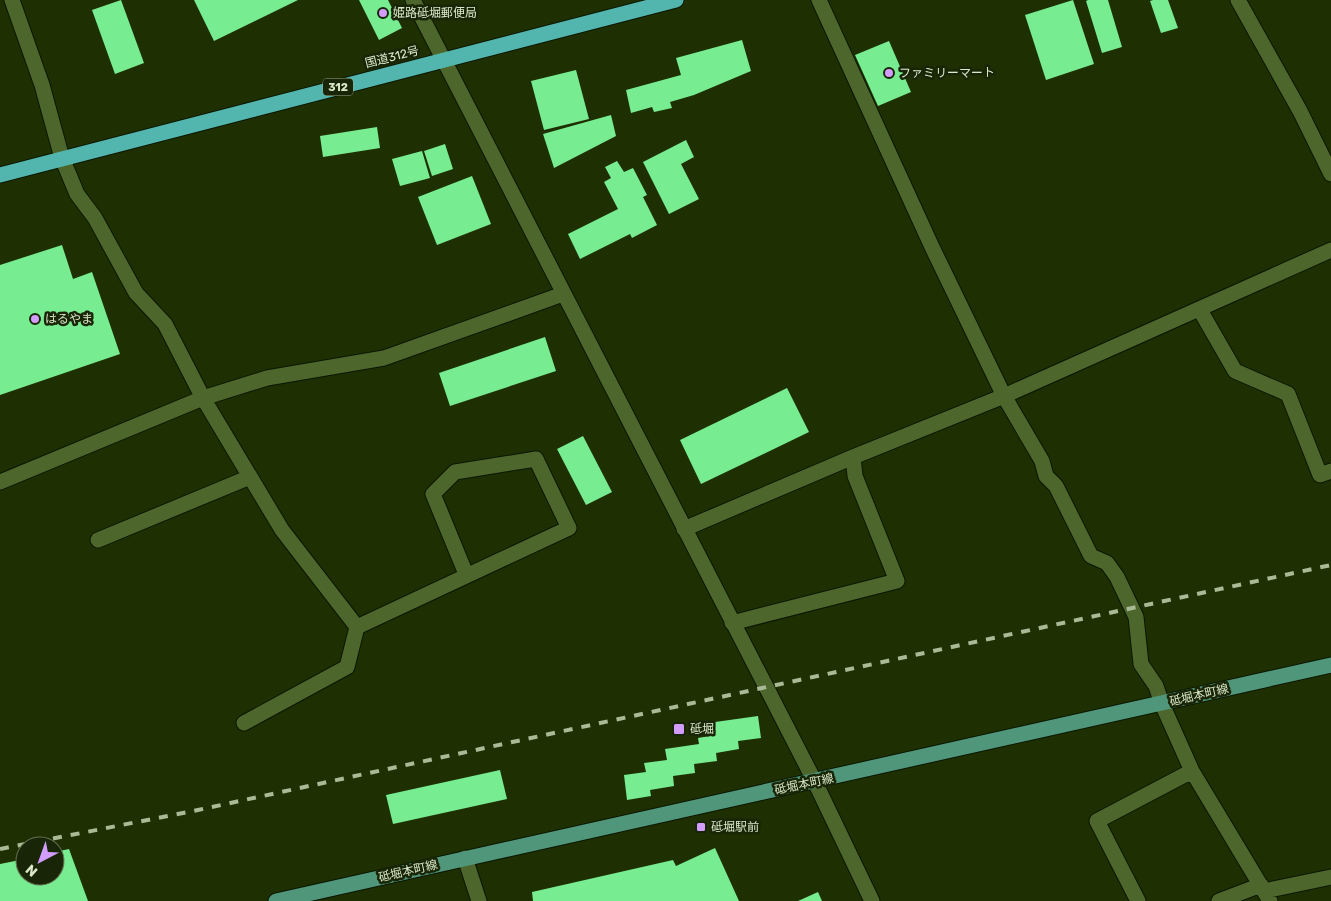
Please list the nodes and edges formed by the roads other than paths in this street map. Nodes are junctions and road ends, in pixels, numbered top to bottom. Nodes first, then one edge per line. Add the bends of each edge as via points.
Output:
1 (12, 0) edge
2 (413, 0) edge
3 (676, 0) edge
4 (820, 0) edge
5 (1238, 0) edge
6 (442, 60) junction
7 (62, 158) junction
8 (1331, 174) edge
9 (0, 175) edge
10 (1331, 250) edge
11 (564, 294) junction
12 (1200, 310) junction
13 (1004, 396) junction
14 (203, 398) junction
15 (853, 457) junction
16 (1331, 471) edge
17 (250, 477) junction
18 (0, 482) edge
19 (684, 529) junction
20 (98, 540) dead end
21 (466, 574) junction
22 (732, 623) junction
23 (357, 627) junction
24 (1331, 665) edge
25 (1162, 704) junction
26 (244, 723) dead end
27 (1192, 771) junction
28 (815, 782) junction
29 (465, 858) junction
30 (1331, 878) edge
31 (1265, 892) edge
32 (276, 901) edge
33 (479, 901) edge
34 (872, 901) edge
35 (1138, 901) edge
36 (1219, 901) edge

1 - 7 street via 42,85
2 - 6 street
3 - 6 highway, 国道312号 / 312
4 - 13 street via 932,247
5 - 8 street
6 - 7 highway, 国道312号 / 312
6 - 11 street
7 - 9 highway, 国道312号 / 312
7 - 14 street via 77,194 95,218 136,293 165,324
10 - 12 street
11 - 14 street via 384,358 267,378
11 - 19 street
12 - 13 street
12 - 16 street via 1235,371 1288,394 1320,476
13 - 15 street
13 - 25 street via 1042,461 1046,476 1056,486 1091,556 1107,563 1118,577 1136,618 1141,664 1156,686
14 - 17 street
14 - 18 street
15 - 19 street
15 - 22 street via 855,476 897,582
17 - 20 street
17 - 23 street via 282,530
19 - 22 street
21 - 21 street via 433,494 455,472 536,459 569,528
21 - 23 street
22 - 28 street
23 - 26 street via 347,667
24 - 25 main road, 砥堀本町線
25 - 27 street
25 - 28 main road, 砥堀本町線
27 - 31 street
27 - 35 street via 1097,821
28 - 29 main road, 砥堀本町線
28 - 34 street
29 - 32 main road, 砥堀本町線
29 - 33 street
30 - 31 street
31 - 36 street

